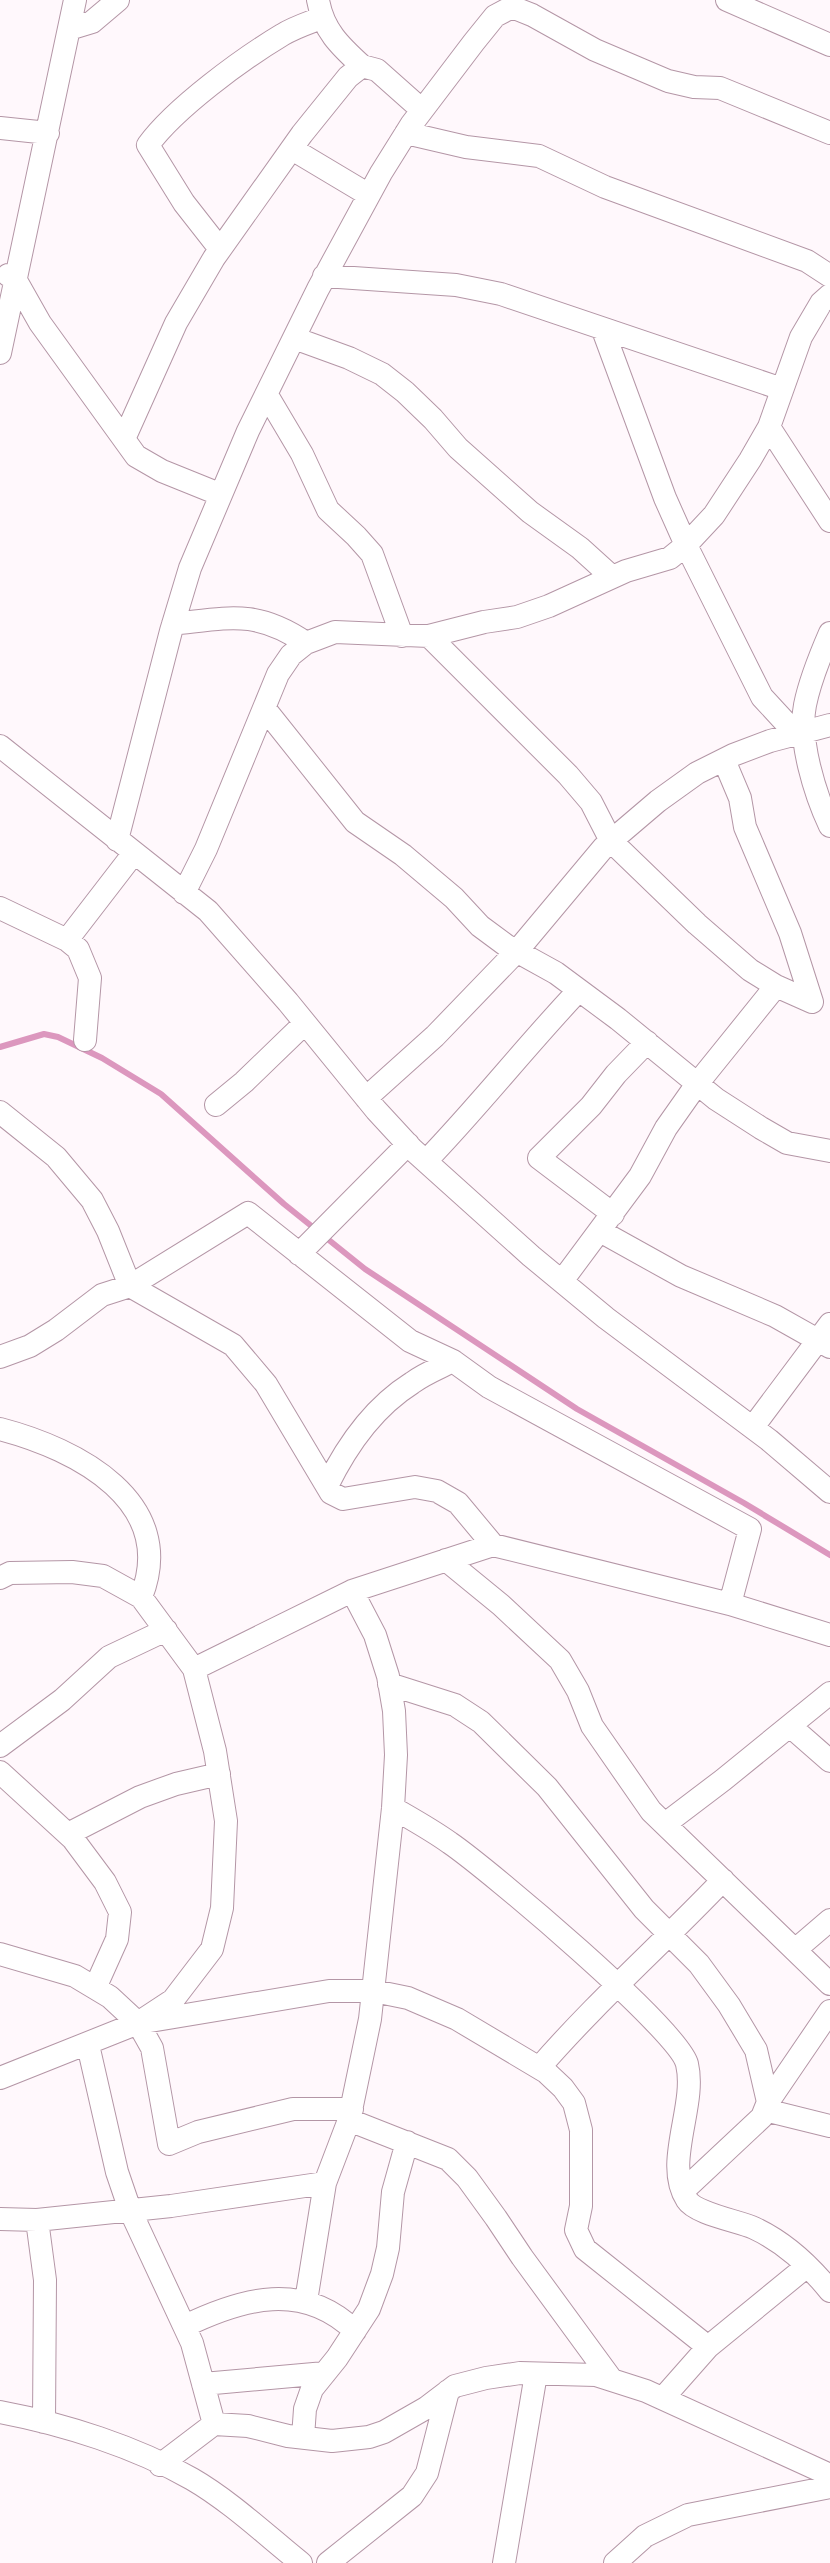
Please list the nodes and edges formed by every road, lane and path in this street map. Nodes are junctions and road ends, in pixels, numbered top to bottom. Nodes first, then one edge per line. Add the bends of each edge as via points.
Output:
1 (75, 0) edge
2 (118, 0) edge
3 (727, 0) edge
4 (511, 3) edge
5 (319, 9) edge
6 (69, 29) junction
7 (830, 45) edge
8 (362, 66) junction
9 (422, 110) junction
10 (0, 128) edge
11 (48, 133) junction
12 (406, 133) junction
13 (830, 133) edge
14 (292, 148) junction
15 (369, 194) junction
16 (220, 249) junction
17 (7, 275) edge
18 (324, 276) junction
19 (830, 276) edge
20 (830, 295) edge
21 (603, 330) junction
22 (294, 338) junction
23 (0, 353) edge
24 (782, 389) junction
25 (267, 395) junction
26 (769, 427) junction
27 (124, 439) junction
28 (219, 494) junction
29 (830, 521) edge
30 (686, 545) junction
31 (612, 578) junction
32 (173, 624) junction
33 (830, 633) edge
34 (402, 636) junction
35 (429, 636) junction
36 (306, 643) junction
37 (265, 709) junction
38 (830, 725) edge
39 (804, 731) junction
40 (0, 746) edge
41 (724, 760) junction
42 (830, 826) edge
43 (611, 840) junction
44 (126, 846) junction
45 (184, 893) junction
46 (0, 908) edge
47 (67, 940) junction
48 (517, 951) junction
49 (776, 986) junction
50 (579, 990) junction
51 (305, 1023) junction
52 (85, 1040) dead end
53 (647, 1042) junction
54 (697, 1084) junction
55 (366, 1098) junction
56 (216, 1105) dead end
57 (0, 1112) edge
58 (408, 1144) junction
59 (830, 1151) edge
60 (426, 1161) junction
61 (607, 1223) junction
62 (305, 1248) junction
63 (562, 1281) junction
64 (130, 1286) junction
65 (826, 1338) edge
66 (0, 1357) edge
67 (452, 1361) junction
68 (753, 1427) junction
69 (0, 1429) edge
70 (326, 1486) junction
71 (830, 1492) edge
72 (493, 1545) junction
73 (446, 1560) junction
74 (0, 1578) edge
75 (352, 1591) junction
76 (141, 1597) junction
77 (730, 1604) junction
78 (166, 1630) junction
79 (830, 1635) edge
80 (194, 1669) junction
81 (389, 1684) junction
82 (830, 1693) edge
83 (790, 1726) junction
84 (0, 1746) edge
85 (830, 1761) edge
86 (0, 1772) edge
87 (219, 1774) junction
88 (393, 1808) junction
89 (665, 1824) junction
90 (68, 1834) junction
91 (723, 1880) junction
92 (830, 1920) edge
93 (670, 1936) junction
94 (795, 1950) junction
95 (0, 1954) edge
96 (830, 1984) edge
97 (617, 1986) junction
98 (95, 1988) junction
99 (374, 1991) junction
100 (830, 2011) edge
101 (138, 2023) junction
102 (88, 2045) junction
103 (539, 2068) junction
104 (0, 2078) edge
105 (766, 2106) junction
106 (350, 2114) junction
107 (830, 2126) edge
108 (407, 2142) junction
109 (325, 2183) junction
110 (683, 2191) junction
111 (130, 2210) junction
112 (0, 2219) edge
113 (37, 2220) junction
114 (806, 2266) junction
115 (830, 2291) edge
116 (306, 2301) junction
117 (185, 2326) junction
118 (355, 2331) junction
119 (708, 2347) junction
120 (325, 2373) junction
121 (536, 2374) junction
122 (612, 2380) junction
123 (203, 2384) junction
124 (448, 2391) junction
125 (664, 2398) junction
126 (0, 2412) edge
127 (44, 2422) junction
128 (214, 2424) junction
129 (303, 2437) junction
130 (160, 2464) junction
131 (830, 2475) edge
132 (830, 2487) edge
133 (620, 2562) edge
134 (301, 2563) edge
135 (328, 2563) edge
136 (504, 2563) edge

1 - 6 street
2 - 6 street via 92,22
3 - 7 street
4 - 9 street via 495,16
4 - 13 street via 595,50 661,78 694,87 720,88
5 - 8 street via 332,36
5 - 16 street via 249,57 191,102 158,132 148,145 184,203
6 - 11 street
8 - 9 street via 376,70
8 - 14 street via 348,77
9 - 12 street
10 - 11 street
11 - 17 street
12 - 15 street
12 - 19 street via 466,147 539,156 605,187 807,261
14 - 15 street
14 - 16 street
15 - 18 street
16 - 27 street via 176,323
17 - 23 street
17 - 27 street
18 - 21 street via 456,285 501,294
18 - 22 street
20 - 24 street via 821,303 801,337
21 - 24 street
21 - 30 street via 652,464
22 - 25 street
22 - 31 street via 349,358 387,379 433,419 458,448 525,507 580,548
24 - 26 street
25 - 28 street
25 - 34 street via 302,454 328,510 372,554
26 - 29 street
26 - 30 street via 714,515
27 - 28 street via 136,456 162,471
28 - 32 street via 190,568
30 - 31 street via 670,558
30 - 39 street via 762,697 786,723
31 - 35 street via 549,606
32 - 36 street via 240,616 280,627
32 - 44 street
33 - 39 street via 812,677 804,706
34 - 35 street
34 - 36 street via 336,632
35 - 43 street via 568,775 591,802
36 - 37 street via 291,655 278,674
37 - 45 street via 206,849
37 - 48 street via 356,822 404,855 454,898 480,926
38 - 39 street
39 - 41 street via 770,741
39 - 42 street via 815,786
40 - 44 street
41 - 43 street via 697,773
41 - 49 street via 740,798 746,828 790,933 812,1002
43 - 48 street
43 - 49 street via 697,924 750,970
44 - 45 street
44 - 47 street
45 - 51 street via 208,912
46 - 47 street
47 - 52 street via 78,949 90,978
48 - 50 street via 538,961
48 - 55 street via 435,1036
49 - 54 street
50 - 53 street
50 - 60 street via 505,1071 466,1120
51 - 55 street
51 - 56 street via 244,1082
53 - 54 street
53 - 61 street via 616,1074 591,1106 539,1158
54 - 59 street via 716,1099 787,1143
54 - 61 street via 666,1128 640,1176
55 - 58 street
57 - 64 street via 56,1157 92,1200 108,1231
58 - 60 street
58 - 62 street
60 - 63 street
61 - 63 street
61 - 65 street via 681,1276
62 - 64 street via 248,1213
62 - 67 street via 410,1341
63 - 68 street via 606,1318
64 - 66 street via 102,1295 30,1346
64 - 70 street via 233,1345 266,1384
65 - 68 street
67 - 70 street via 411,1383 383,1406 341,1457
67 - 77 street via 489,1387 750,1529
68 - 71 street
69 - 76 street via 73,1455 114,1485 131,1504 144,1522 151,1552 148,1580
70 - 72 street via 331,1493 343,1499 415,1487 437,1491 458,1503
72 - 73 street
72 - 77 street
73 - 75 street
73 - 89 street via 501,1605 560,1660 578,1691 592,1726 651,1811
74 - 76 street via 10,1573 72,1572 103,1576
75 - 80 street
75 - 81 street via 375,1634
76 - 78 street
77 - 79 street
78 - 80 street
78 - 84 street via 109,1656 62,1700
80 - 87 street
81 - 88 street via 396,1756
81 - 93 street via 454,1705 481,1722 547,1787 634,1896
82 - 83 street
83 - 85 street
83 - 89 street
86 - 90 street
87 - 90 street via 176,1784 140,1797
87 - 101 street via 226,1829 222,1908 212,1949 173,2000
88 - 97 street via 450,1843 498,1880
88 - 99 street
89 - 91 street
90 - 98 street via 105,1882 120,1912 117,1939
91 - 93 street
91 - 94 street
92 - 94 street
93 - 97 street
93 - 105 street via 699,1964 747,2032 756,2050
94 - 96 street
95 - 98 street via 76,1976
97 - 103 street via 578,2022
97 - 110 street via 679,2048 687,2064 688,2095 679,2154 680,2183
98 - 101 street via 110,1997
99 - 101 street via 329,1991
99 - 103 street via 408,1998 457,2019
99 - 106 street
100 - 105 street
101 - 102 street
101 - 106 street via 152,2048 169,2144 198,2132 292,2108
102 - 104 street
102 - 111 street via 117,2172
103 - 119 street via 563,2088 574,2104 581,2130 581,2206 576,2230 585,2249
105 - 107 street
105 - 110 street via 762,2117
106 - 108 street
106 - 109 street
108 - 118 street via 393,2192 388,2248 382,2274 369,2309
108 - 122 street via 448,2159 467,2178
109 - 111 street
109 - 116 street
110 - 114 street via 687,2201 716,2216 754,2228 785,2248
111 - 113 street
111 - 117 street
112 - 113 street
113 - 127 street via 45,2280
114 - 115 street
114 - 119 street
116 - 117 street via 261,2300 219,2309
116 - 118 street via 338,2315
117 - 123 street
118 - 120 street
119 - 125 street
120 - 123 street
120 - 129 street via 312,2389 305,2409
121 - 122 street via 596,2375
121 - 124 street via 486,2378 455,2386
121 - 136 street
122 - 125 street
123 - 128 street
124 - 129 street via 426,2408 384,2432 369,2437 332,2441
124 - 135 street via 427,2473 412,2496
125 - 131 street
126 - 127 street
127 - 130 street via 113,2443
128 - 129 street via 248,2426
128 - 130 street
130 - 134 street via 192,2479
132 - 133 street via 688,2515 645,2536

